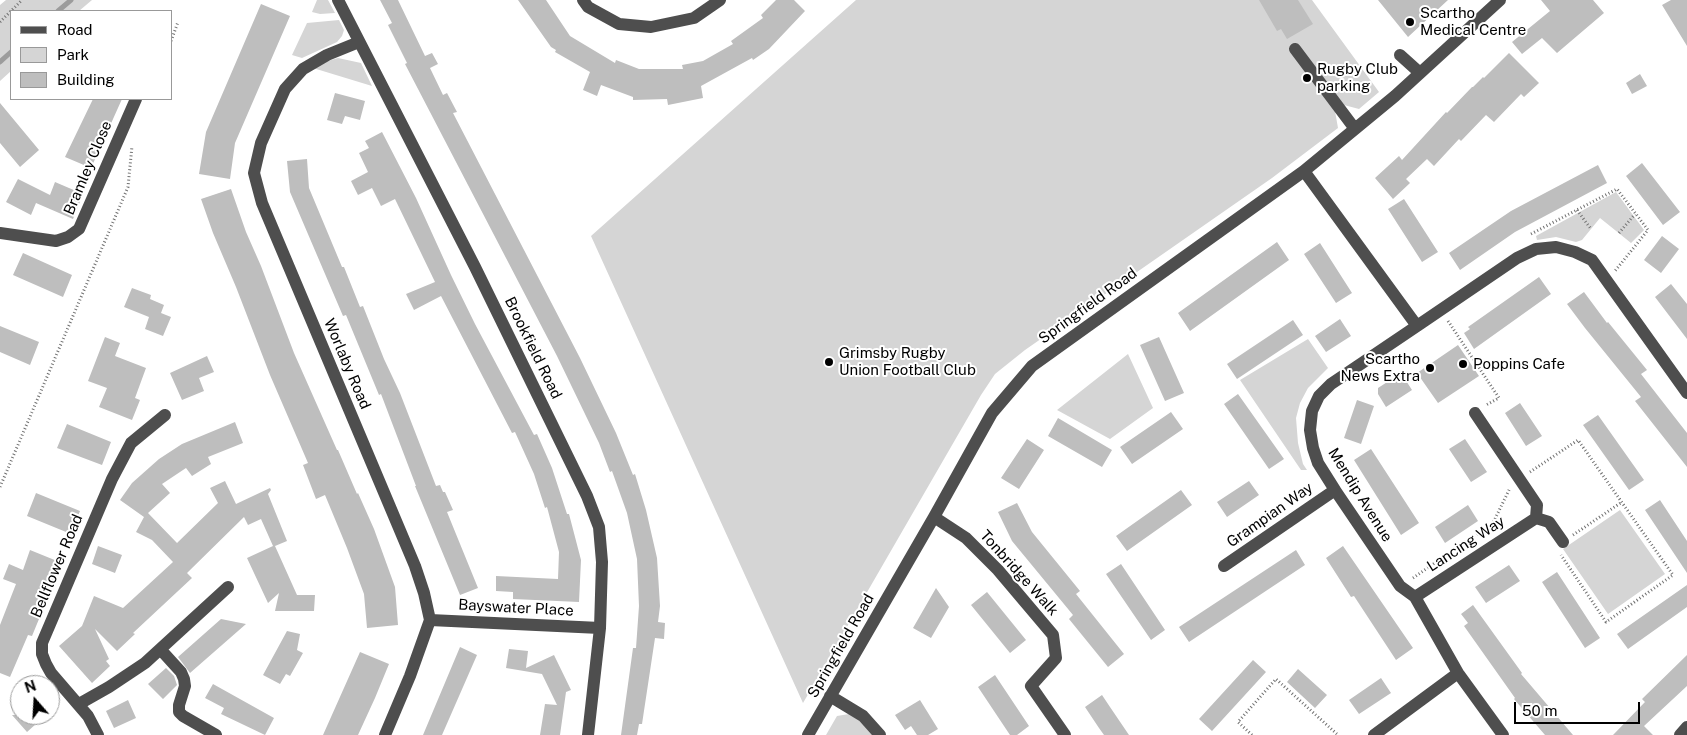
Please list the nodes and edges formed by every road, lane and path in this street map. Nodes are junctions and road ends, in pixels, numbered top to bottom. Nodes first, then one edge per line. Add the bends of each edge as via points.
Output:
1 (22, 0) edge
2 (338, 0) edge
3 (583, 0) edge
4 (720, 0) edge
5 (1500, 0) edge
6 (12, 10) edge
7 (10, 12) edge
8 (0, 22) edge
9 (178, 22) dead end
10 (172, 38) edge
11 (359, 42) junction
12 (1295, 49) dead end
13 (1400, 54) dead end
14 (1420, 73) junction
15 (136, 100) edge
16 (1355, 129) junction
17 (135, 140) dead end
18 (1304, 171) junction
19 (1576, 210) junction
20 (1635, 214) junction
21 (1591, 229) dead end
22 (0, 233) edge
23 (1619, 233) dead end
24 (1536, 249) junction
25 (1606, 279) junction
26 (1441, 310) junction
27 (1417, 326) junction
28 (1687, 394) edge
29 (1475, 412) joint
30 (165, 415) dead end
31 (0, 487) edge
32 (1335, 490) junction
33 (934, 517) junction
34 (1536, 518) junction
35 (1563, 542) dead end
36 (1224, 566) dead end
37 (228, 587) dead end
38 (1415, 597) junction
39 (430, 620) junction
40 (600, 628) junction
41 (161, 650) junction
42 (1458, 673) junction
43 (830, 696) junction
44 (79, 704) junction
45 (1687, 728) edge
46 (98, 735) edge
47 (216, 735) edge
48 (385, 735) edge
49 (588, 735) edge
50 (808, 735) edge
51 (880, 735) edge
52 (1065, 735) edge
53 (1252, 735) edge
54 (1338, 735) edge
55 (1374, 735) edge
56 (1503, 735) edge
57 (1680, 735) edge

1 - 6 path
2 - 11 street, Brookfield Road
3 - 4 street via 588,7 619,24 651,27 694,18
5 - 14 street, Springfield Road
7 - 8 path
9 - 10 path
11 - 39 street, Worlaby Road via 303,69 285,90 261,143 254,173 262,203 415,566
11 - 40 street, Brookfield Road via 476,267 587,496 599,526 602,562
12 - 16 street
13 - 14 street
14 - 16 street, Springfield Road
15 - 22 street, Bramley Close via 79,229 56,241
16 - 18 street, Springfield Road
17 - 31 path via 128,187
18 - 27 street
18 - 33 street, Springfield Road via 1032,366 992,413
19 - 20 path via 1617,189
19 - 21 path
19 - 24 path via 1529,236
20 - 23 path
20 - 25 path via 1648,230
24 - 25 street via 1556,248 1575,252 1592,260
24 - 26 street, Mendip Avenue via 1517,258
25 - 28 street
26 - 27 street, Mendip Avenue
26 - 29 path via 1498,398
27 - 32 street, Mendip Avenue via 1331,384 1319,396 1312,411 1310,430 1313,448 1318,464
29 - 34 street via 1537,505
30 - 44 street, Bellflower Road via 131,443 112,479 42,644 42,654 51,673
32 - 36 street, Grampian Way
32 - 38 street, Mendip Avenue via 1400,586
33 - 43 street, Springfield Road
33 - 52 street, Tonbridge Walk via 966,538 1053,635 1056,658 1031,686
34 - 35 street via 1549,522
34 - 38 street, Lancing Way
37 - 41 street
38 - 42 street, Mendip Avenue
39 - 40 street, Bayswater Place
39 - 48 street
40 - 49 street, Brookfield Road
41 - 44 street
41 - 47 street via 184,679 179,712
42 - 55 street
42 - 56 street, Mendip Avenue
43 - 50 street, Springfield Road
43 - 51 street via 863,716
44 - 46 street, Bellflower Road
45 - 57 street
53 - 54 path via 1238,722 1276,679

